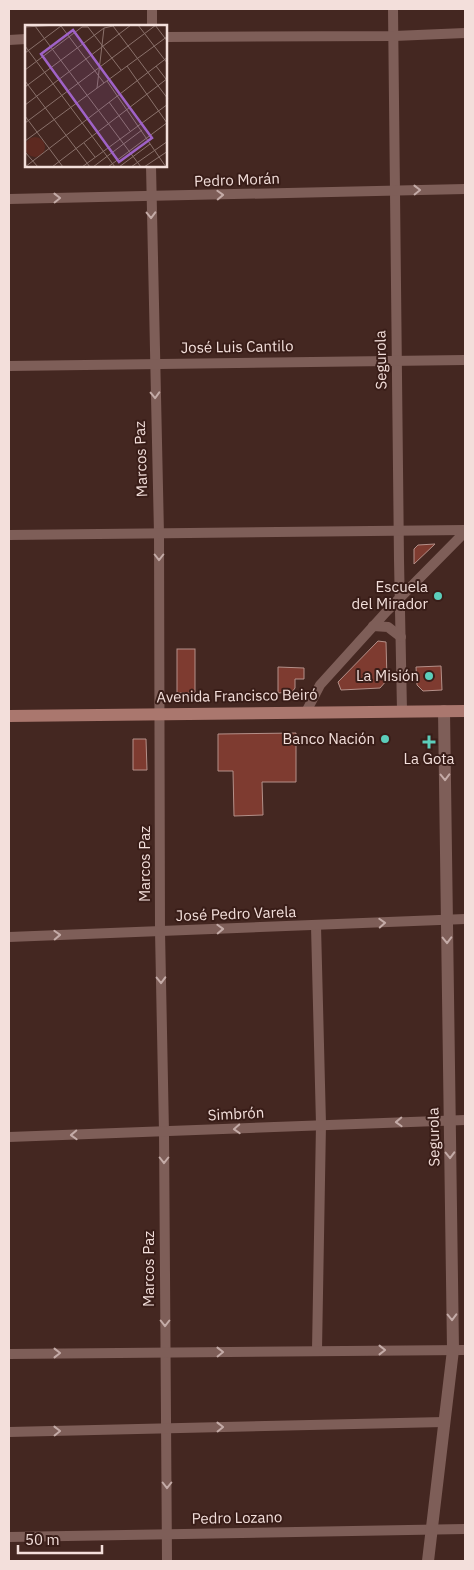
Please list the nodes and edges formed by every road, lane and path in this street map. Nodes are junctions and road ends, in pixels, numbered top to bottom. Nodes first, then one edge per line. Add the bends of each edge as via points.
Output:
1 (152, 9) edge
2 (393, 9) edge
3 (152, 25) edge
4 (465, 33) edge
5 (394, 36) junction
6 (168, 37) edge
7 (25, 39) edge
8 (9, 40) edge
9 (150, 168) edge
10 (465, 189) edge
11 (396, 190) junction
12 (150, 197) junction
13 (9, 199) edge
14 (398, 360) junction
15 (465, 360) edge
16 (154, 363) junction
17 (9, 366) edge
18 (465, 531) edge
19 (399, 532) junction
20 (159, 534) junction
21 (9, 535) edge
22 (400, 597) junction
23 (373, 626) junction
24 (401, 638) junction
25 (465, 710) edge
26 (402, 711) junction
27 (444, 711) junction
28 (306, 712) junction
29 (160, 714) junction
30 (9, 716) edge
31 (465, 919) edge
32 (447, 920) junction
33 (316, 926) junction
34 (160, 932) junction
35 (9, 937) edge
36 (450, 1120) junction
37 (465, 1120) edge
38 (321, 1124) junction
39 (164, 1132) junction
40 (9, 1137) edge
41 (316, 1350) junction
42 (459, 1350) edge
43 (165, 1353) junction
44 (9, 1354) edge
45 (444, 1422) junction
46 (166, 1429) junction
47 (9, 1432) edge
48 (465, 1529) edge
49 (432, 1530) junction
50 (167, 1534) junction
51 (9, 1537) edge
52 (167, 1561) edge
53 (428, 1561) edge

1 - 3 street
2 - 5 street, Segurola
4 - 5 street
5 - 6 street
5 - 11 street, Segurola
7 - 8 street
9 - 12 street, Marcos Paz
11 -> 10 street, Pedro Morán
12 -> 11 street, Pedro Morán
11 - 14 street, Segurola
13 -> 12 street, Pedro Morán
12 -> 16 street, Marcos Paz
14 - 15 street, José Luis Cantilo
14 - 16 street, José Luis Cantilo
14 - 19 street, Segurola
16 - 17 street, José Luis Cantilo
16 -> 20 street, Marcos Paz
18 - 19 street
18 - 22 street
19 - 20 street
19 - 22 street, Segurola
20 - 21 street
20 -> 29 street, Marcos Paz
22 - 23 street
22 - 24 street, Segurola
23 - 24 street via 388,627
23 - 28 street via 320,685
24 - 26 street, Segurola
25 - 27 main road, Avenida Francisco Beiró
26 - 27 main road, Avenida Francisco Beiró
26 - 28 main road, Avenida Francisco Beiró
27 -> 32 street, Segurola
28 - 29 main road, Avenida Francisco Beiró
29 - 30 main road, Avenida Francisco Beiró
29 - 34 street, Marcos Paz
31 - 32 street, José Pedro Varela
33 -> 32 street, José Pedro Varela
32 -> 36 street, Segurola
34 -> 33 street, José Pedro Varela
33 - 38 street
35 -> 34 street, José Pedro Varela
34 -> 39 street, Marcos Paz
36 - 37 street, Simbrón
36 -> 38 street, Simbrón
36 -> 42 street, Segurola
38 -> 39 street, Simbrón
38 - 41 street
39 -> 40 street, Simbrón
39 -> 43 street, Marcos Paz
41 -> 42 street
43 -> 41 street
42 - 45 street, Segurola
44 -> 43 street
43 - 46 street, Marcos Paz
46 -> 45 street
45 - 49 street, Segurola
47 -> 46 street
46 -> 50 street, Marcos Paz
48 - 49 street, Pedro Lozano
49 - 50 street, Pedro Lozano
49 - 53 street, Segurola
50 - 51 street, Pedro Lozano
50 - 52 street, Marcos Paz

